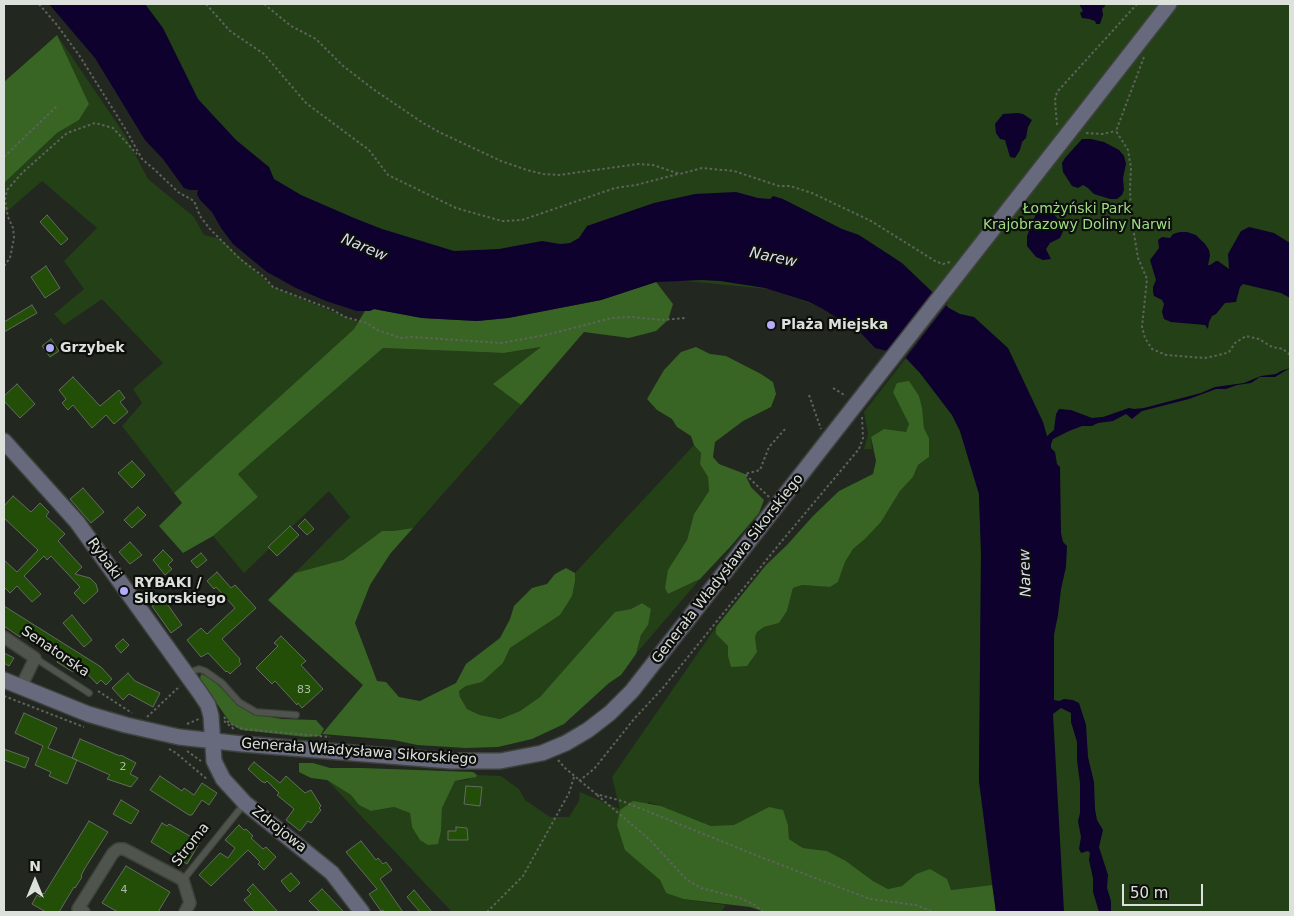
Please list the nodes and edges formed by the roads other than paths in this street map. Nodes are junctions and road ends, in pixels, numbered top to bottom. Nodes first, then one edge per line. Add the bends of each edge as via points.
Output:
1 (1169, 4) edge
2 (4, 441) edge
3 (4, 637) edge
4 (35, 658) junction
5 (186, 677) junction
6 (4, 680) edge
7 (21, 687) junction
8 (91, 691) road end
9 (296, 715) dead end
10 (213, 741) junction
11 (245, 803) junction
12 (183, 880) junction
13 (79, 911) edge
14 (186, 912) edge
15 (362, 912) edge

1 - 10 street, Generała Władysława Sikorskiego, bridge via 632,691 600,722 554,749 514,759 475,762
2 - 5 street, Rybaki via 77,522
3 - 4 street, Senatorska
4 - 7 street
4 - 8 lane, Senatorska
5 - 9 lane via 199,669 205,671 222,683 239,702 256,712
5 - 10 street, Rybaki via 208,705
6 - 7 street, Generała Władysława Sikorskiego
7 - 10 street, Generała Władysława Sikorskiego via 88,714 126,725
10 - 11 street, Zdrojowa via 218,771
11 - 12 lane, Stroma
11 - 15 street, Zdrojowa via 322,864
12 - 13 street via 128,850 118,849
12 - 14 street, Stroma via 190,903

